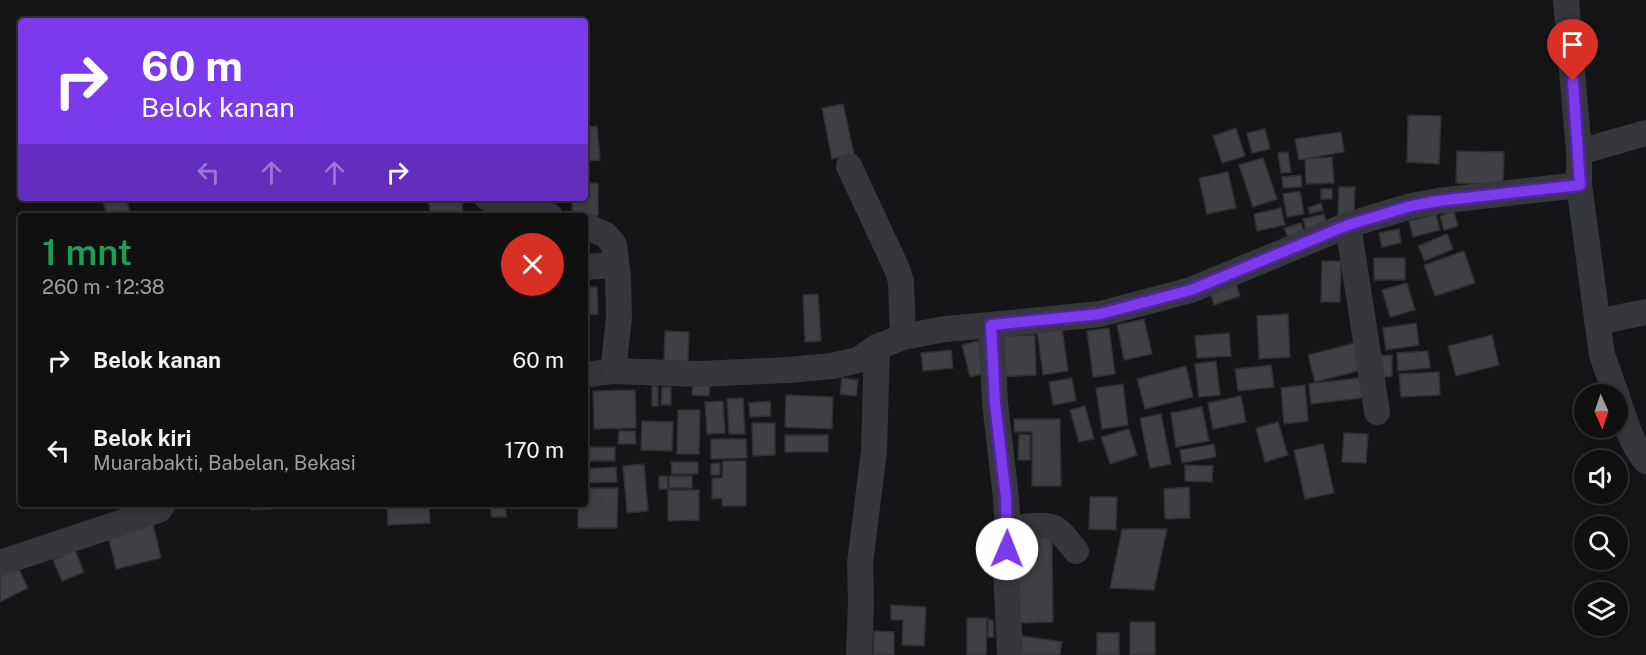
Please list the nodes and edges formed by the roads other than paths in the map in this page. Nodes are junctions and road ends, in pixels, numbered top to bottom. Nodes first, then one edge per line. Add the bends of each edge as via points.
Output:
1 (1566, 0) edge
2 (1646, 134) edge
3 (1579, 152) junction
4 (849, 166) dead end
5 (1580, 185) junction
6 (498, 201) edge
7 (540, 213) edge
8 (1348, 225) junction
9 (588, 227) edge
10 (616, 265) junction
11 (588, 267) edge
12 (1646, 312) edge
13 (1598, 322) junction
14 (991, 325) junction
15 (903, 337) junction
16 (878, 347) junction
17 (613, 371) junction
18 (588, 375) edge
19 (1613, 384) edge
20 (1377, 412) dead end
21 (1628, 428) edge
22 (1646, 461) edge
23 (161, 507) edge
24 (1008, 530) junction
25 (1076, 551) dead end
26 (0, 563) edge
27 (859, 655) edge
28 (1010, 655) edge

1 - 3 street
2 - 3 street
3 - 5 street
4 - 15 street via 901,281
5 - 8 street via 1438,201
5 - 13 street
6 - 7 street
8 - 14 street via 1191,290 1100,314
8 - 20 street
9 - 10 street via 606,235 614,245
10 - 11 street
10 - 17 street via 619,318
12 - 13 street
13 - 19 street via 1602,355
14 - 15 street
14 - 24 street
15 - 16 street
16 - 17 street via 858,360 821,367 699,374
16 - 27 street via 874,451 860,563
17 - 18 street
21 - 22 street
23 - 26 street
24 - 25 street via 1054,527
24 - 28 street

